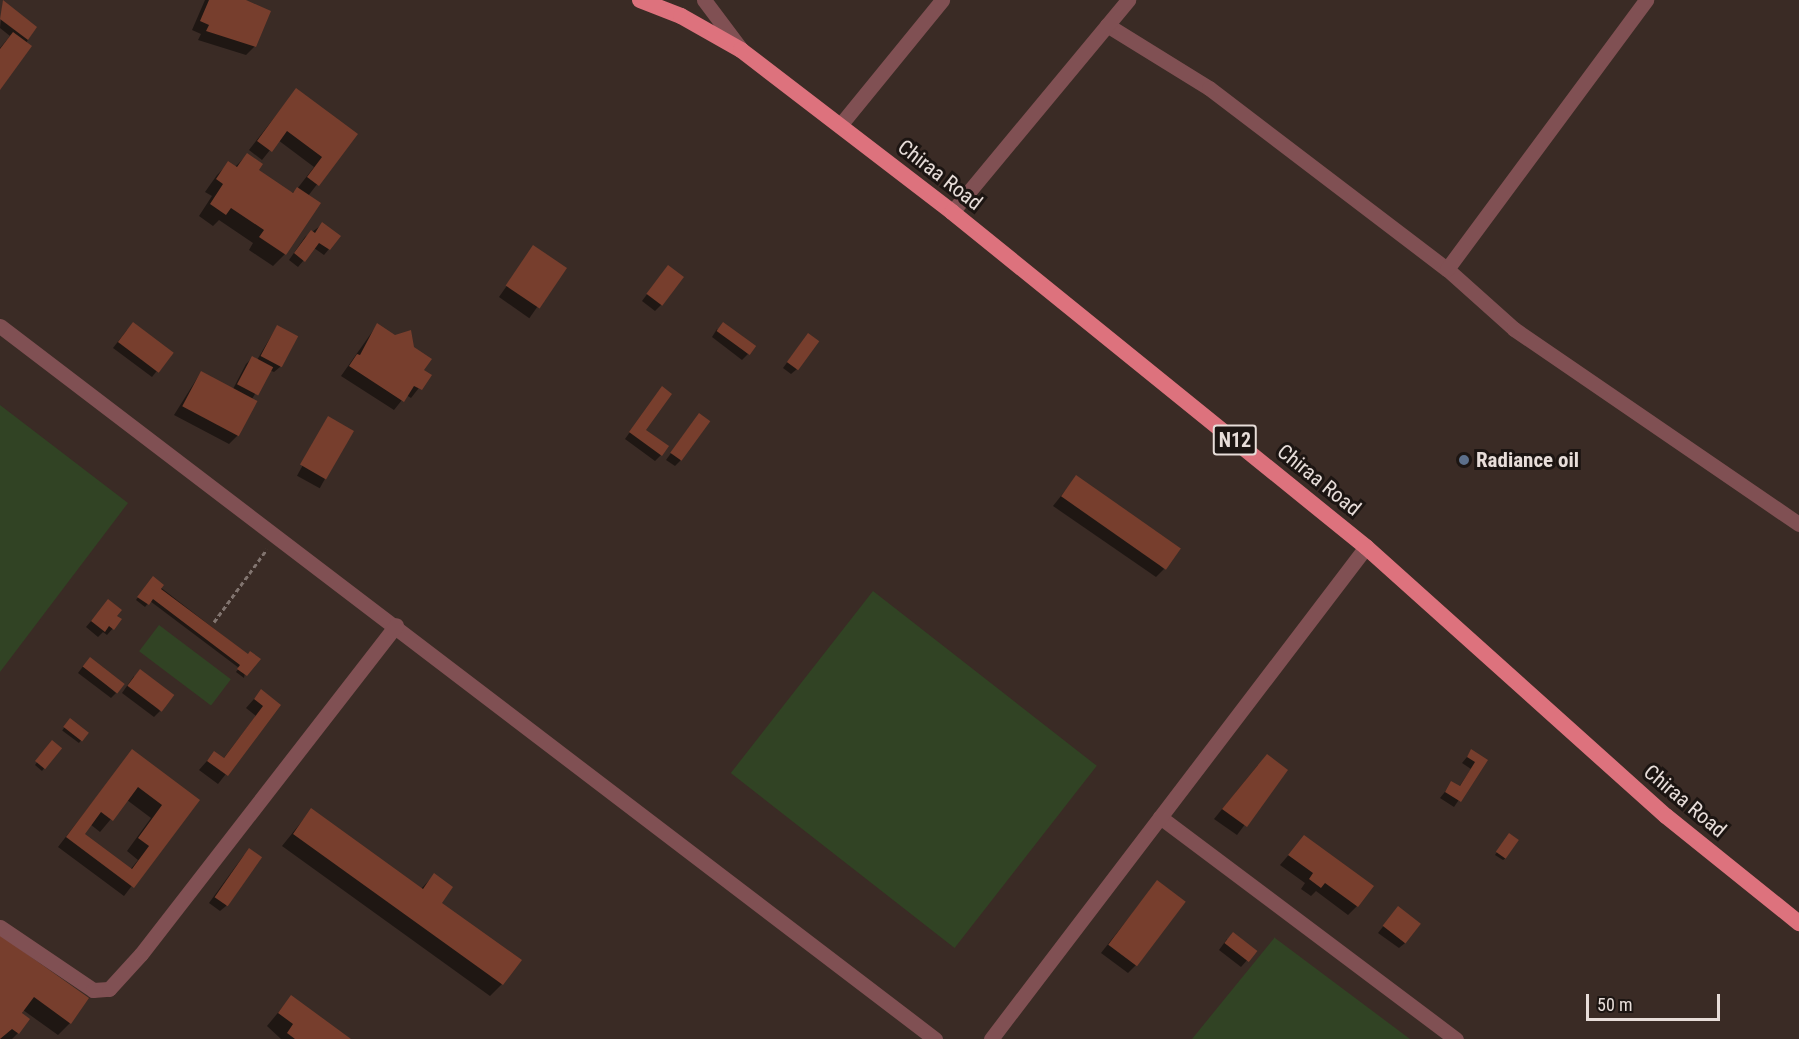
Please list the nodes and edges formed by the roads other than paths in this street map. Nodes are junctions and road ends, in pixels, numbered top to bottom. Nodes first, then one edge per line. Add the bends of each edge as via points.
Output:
1 (640, 0) edge
2 (704, 0) edge
3 (942, 0) edge
4 (1128, 0) edge
5 (1646, 0) edge
6 (1107, 25) junction
7 (741, 50) junction
8 (841, 124) junction
9 (952, 212) junction
10 (1448, 269) junction
11 (0, 326) edge
12 (1799, 524) edge
13 (1366, 548) junction
14 (396, 625) junction
15 (1160, 817) junction
16 (1799, 923) edge
17 (0, 927) edge
18 (935, 1039) edge
19 (991, 1039) edge
20 (1456, 1039) edge

1 - 7 highway, Chiraa Road / N12 via 681,16
2 - 7 street
3 - 8 street
4 - 6 street
5 - 10 street
6 - 9 street
6 - 10 street via 1209,88
7 - 8 highway, Chiraa Road / N12
8 - 9 highway, Chiraa Road / N12
9 - 13 highway, Chiraa Road / N12
10 - 12 street via 1515,329
11 - 14 street
13 - 15 street
13 - 16 highway, Chiraa Road / N12 via 1666,816
14 - 17 street via 141,954 109,989 93,990
14 - 18 street
15 - 19 street
15 - 20 street

